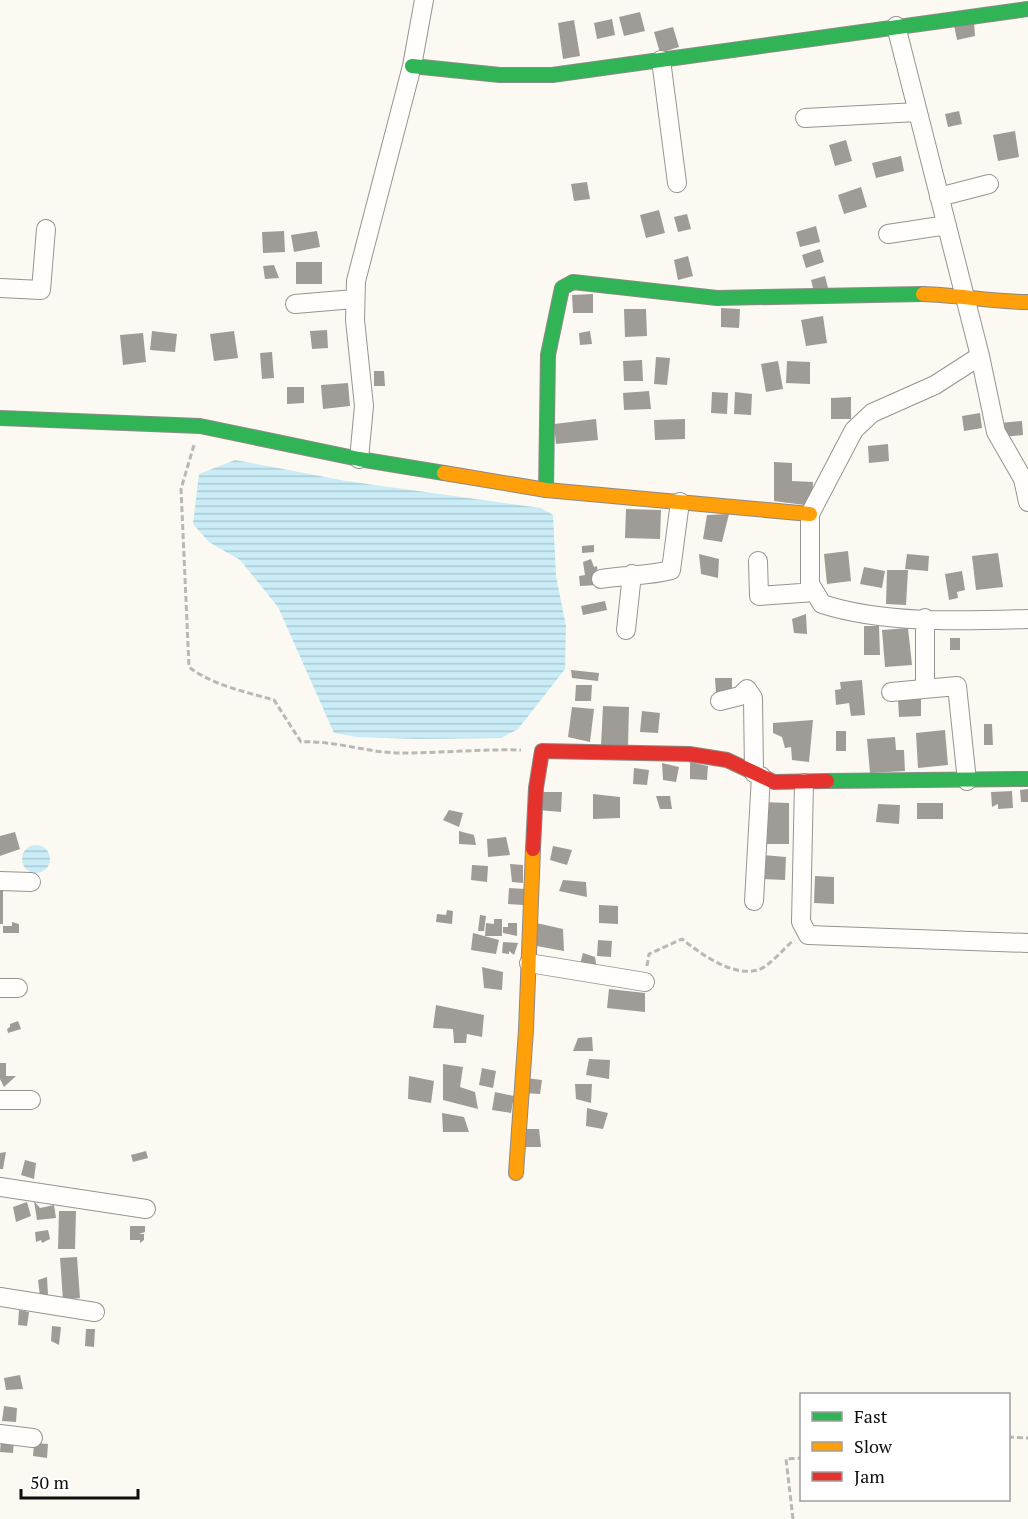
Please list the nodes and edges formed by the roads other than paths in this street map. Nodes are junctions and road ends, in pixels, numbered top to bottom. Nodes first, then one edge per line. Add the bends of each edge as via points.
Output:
1 (424, 0) edge
2 (1028, 9) edge
3 (896, 26) junction
4 (661, 60) junction
5 (412, 66) junction
6 (917, 112) junction
7 (805, 118) dead end
8 (677, 183) dead end
9 (989, 184) dead end
10 (939, 198) junction
11 (947, 225) junction
12 (46, 229) dead end
13 (888, 234) dead end
14 (0, 288) edge
15 (963, 295) junction
16 (354, 299) junction
17 (1028, 302) edge
18 (295, 304) dead end
19 (980, 356) junction
20 (0, 417) edge
21 (359, 459) junction
22 (546, 490) junction
23 (680, 502) junction
24 (1028, 502) edge
25 (810, 514) junction
26 (758, 561) dead end
27 (632, 574) junction
28 (601, 579) dead end
29 (815, 592) junction
30 (925, 618) junction
31 (1028, 619) edge
32 (626, 630) dead end
33 (925, 689) junction
34 (891, 692) dead end
35 (720, 700) dead end
36 (758, 775) junction
37 (1028, 779) edge
38 (967, 781) junction
39 (804, 783) junction
40 (0, 881) edge
41 (31, 882) dead end
42 (754, 901) dead end
43 (1028, 943) edge
44 (529, 963) junction
45 (645, 982) road end
46 (0, 1100) edge
47 (31, 1100) dead end
48 (516, 1173) dead end
49 (0, 1187) edge
50 (146, 1209) dead end
51 (0, 1297) edge
52 (95, 1312) dead end
53 (0, 1434) edge
54 (33, 1438) dead end

1 - 5 street
2 - 3 street
3 - 4 street
3 - 6 street
4 - 5 street via 525,77
4 - 8 street
5 - 16 street
6 - 7 street
6 - 10 street
9 - 10 street
10 - 11 street
11 - 13 street
11 - 15 street
12 - 14 street via 41,290
15 - 17 street via 993,302
15 - 19 street
15 - 22 street via 717,298 573,282 562,288 548,355
16 - 18 street
16 - 21 street via 364,406
19 - 24 street via 996,432 1023,479
19 - 25 street via 935,385 872,413 854,430
20 - 21 street via 200,426
21 - 22 street
22 - 23 street
23 - 25 street
23 - 27 street via 671,570
25 - 29 street via 810,584
26 - 29 street via 759,596
27 - 28 street
27 - 32 street
29 - 30 street via 822,604 837,609
30 - 31 street
30 - 33 street
33 - 34 street
33 - 38 street via 957,686
35 - 36 street via 740,696 747,689 753,698
36 - 39 street via 774,782
36 - 42 street
36 - 44 street via 728,760 689,754 542,751 536,788
37 - 38 street
38 - 39 street
39 - 43 street via 801,922 808,935
40 - 41 street
44 - 45 street
44 - 48 street
46 - 47 street
49 - 50 street
51 - 52 street
53 - 54 street

